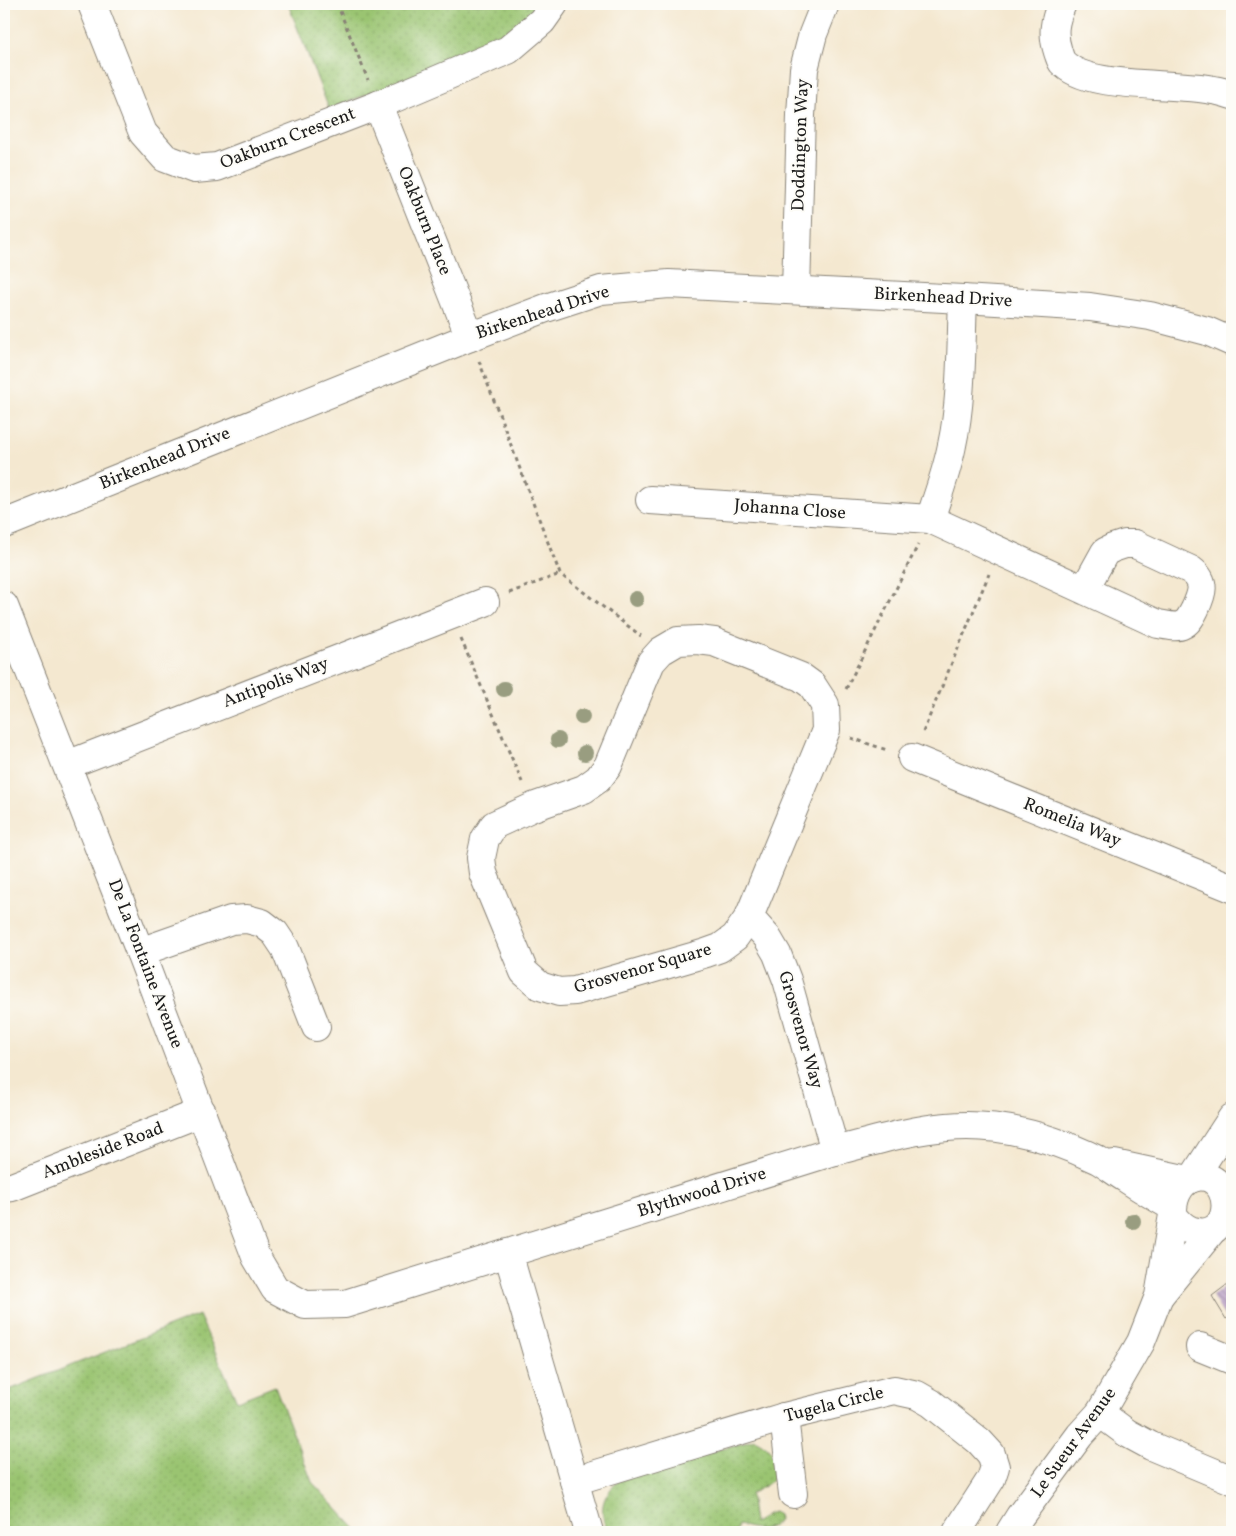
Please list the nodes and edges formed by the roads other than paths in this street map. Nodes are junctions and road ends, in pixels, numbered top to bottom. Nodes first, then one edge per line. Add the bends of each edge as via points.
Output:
1 (92, 4) edge
2 (554, 4) edge
3 (825, 4) edge
4 (1062, 4) edge
5 (1232, 95) edge
6 (378, 105) junction
7 (796, 290) junction
8 (963, 299) junction
9 (470, 337) junction
10 (1232, 342) edge
11 (650, 500) dead end
12 (930, 519) junction
13 (4, 524) edge
14 (1084, 590) dead end
15 (485, 602) road end
16 (4, 606) edge
17 (912, 758) road end
18 (67, 765) junction
19 (1232, 888) edge
20 (750, 917) junction
21 (140, 952) junction
22 (316, 1027) dead end
23 (202, 1112) junction
24 (1232, 1118) edge
25 (835, 1151) junction
26 (1100, 1161) junction
27 (1190, 1179) junction
28 (1230, 1187) edge
29 (4, 1188) edge
30 (1173, 1211) junction
31 (1220, 1230) edge
32 (508, 1253) junction
33 (1159, 1296) junction
34 (305, 1305) joint
35 (1200, 1347) dead end
36 (1232, 1360) edge
37 (1100, 1413) junction
38 (784, 1416) junction
39 (1232, 1480) edge
40 (574, 1481) junction
41 (793, 1494) dead end
42 (589, 1532) edge
43 (957, 1532) edge
44 (1010, 1532) edge

1 - 6 street, Oakburn Crescent via 143,133 165,158 194,169 217,166
2 - 6 street, Oakburn Crescent via 542,21 508,50
3 - 7 street, Doddington Way via 804,69
4 - 5 street via 1055,19 1054,41 1061,61 1076,72 1115,82 1187,86
6 - 9 street, Oakburn Place
7 - 8 street, Birkenhead Drive
7 - 9 street, Birkenhead Drive via 669,284 601,290
8 - 10 street, Birkenhead Drive via 1090,307 1150,316 1207,331
8 - 12 street via 953,443
9 - 13 street, Birkenhead Drive
11 - 12 street, Johanna Close
12 - 14 street, Johanna Close
15 - 18 street, Antipolis Way
16 - 18 street, De La Fontaine Avenue
17 - 19 street, Romelia Way
18 - 21 street, De La Fontaine Avenue
20 - 20 street, Grosvenor Square via 826,730 825,705 812,685 800,677 714,642 678,641 661,651 651,662 608,766 598,779 584,789 532,807 494,825 485,839 481,858 484,873 524,972 540,986 559,992 575,991 720,948 735,937
20 - 25 street, Grosvenor Way via 777,954 787,980
21 - 22 street via 231,920 262,922 285,948
21 - 23 street, De La Fontaine Avenue
23 - 29 street, Ambleside Road
23 - 34 street, De La Fontaine Avenue via 256,1256 275,1289
24 - 27 street
25 - 26 street, Blythwood Drive via 917,1131 988,1126 1062,1144
25 - 32 street, Blythwood Drive
26 - 27 street, Blythwood Drive
26 - 30 street, Blythwood Drive
27 - 28 street via 1203,1176
27 - 30 street via 1176,1193
28 - 31 street via 1228,1215
30 - 31 street via 1178,1222 1190,1231
30 - 33 street, Le Sueur Avenue
31 - 33 street, Le Sueur Avenue
32 - 34 street, Blythwood Drive via 345,1304
32 - 40 street
33 - 37 street, Le Sueur Avenue via 1141,1342
35 - 36 street
37 - 39 street via 1151,1446
37 - 44 street, Le Sueur Avenue via 1074,1442
38 - 40 street, Tugela Circle
38 - 41 street
38 - 43 street, Tugela Circle via 894,1390 917,1395 931,1403 992,1454 995,1467 991,1479
40 - 42 street

